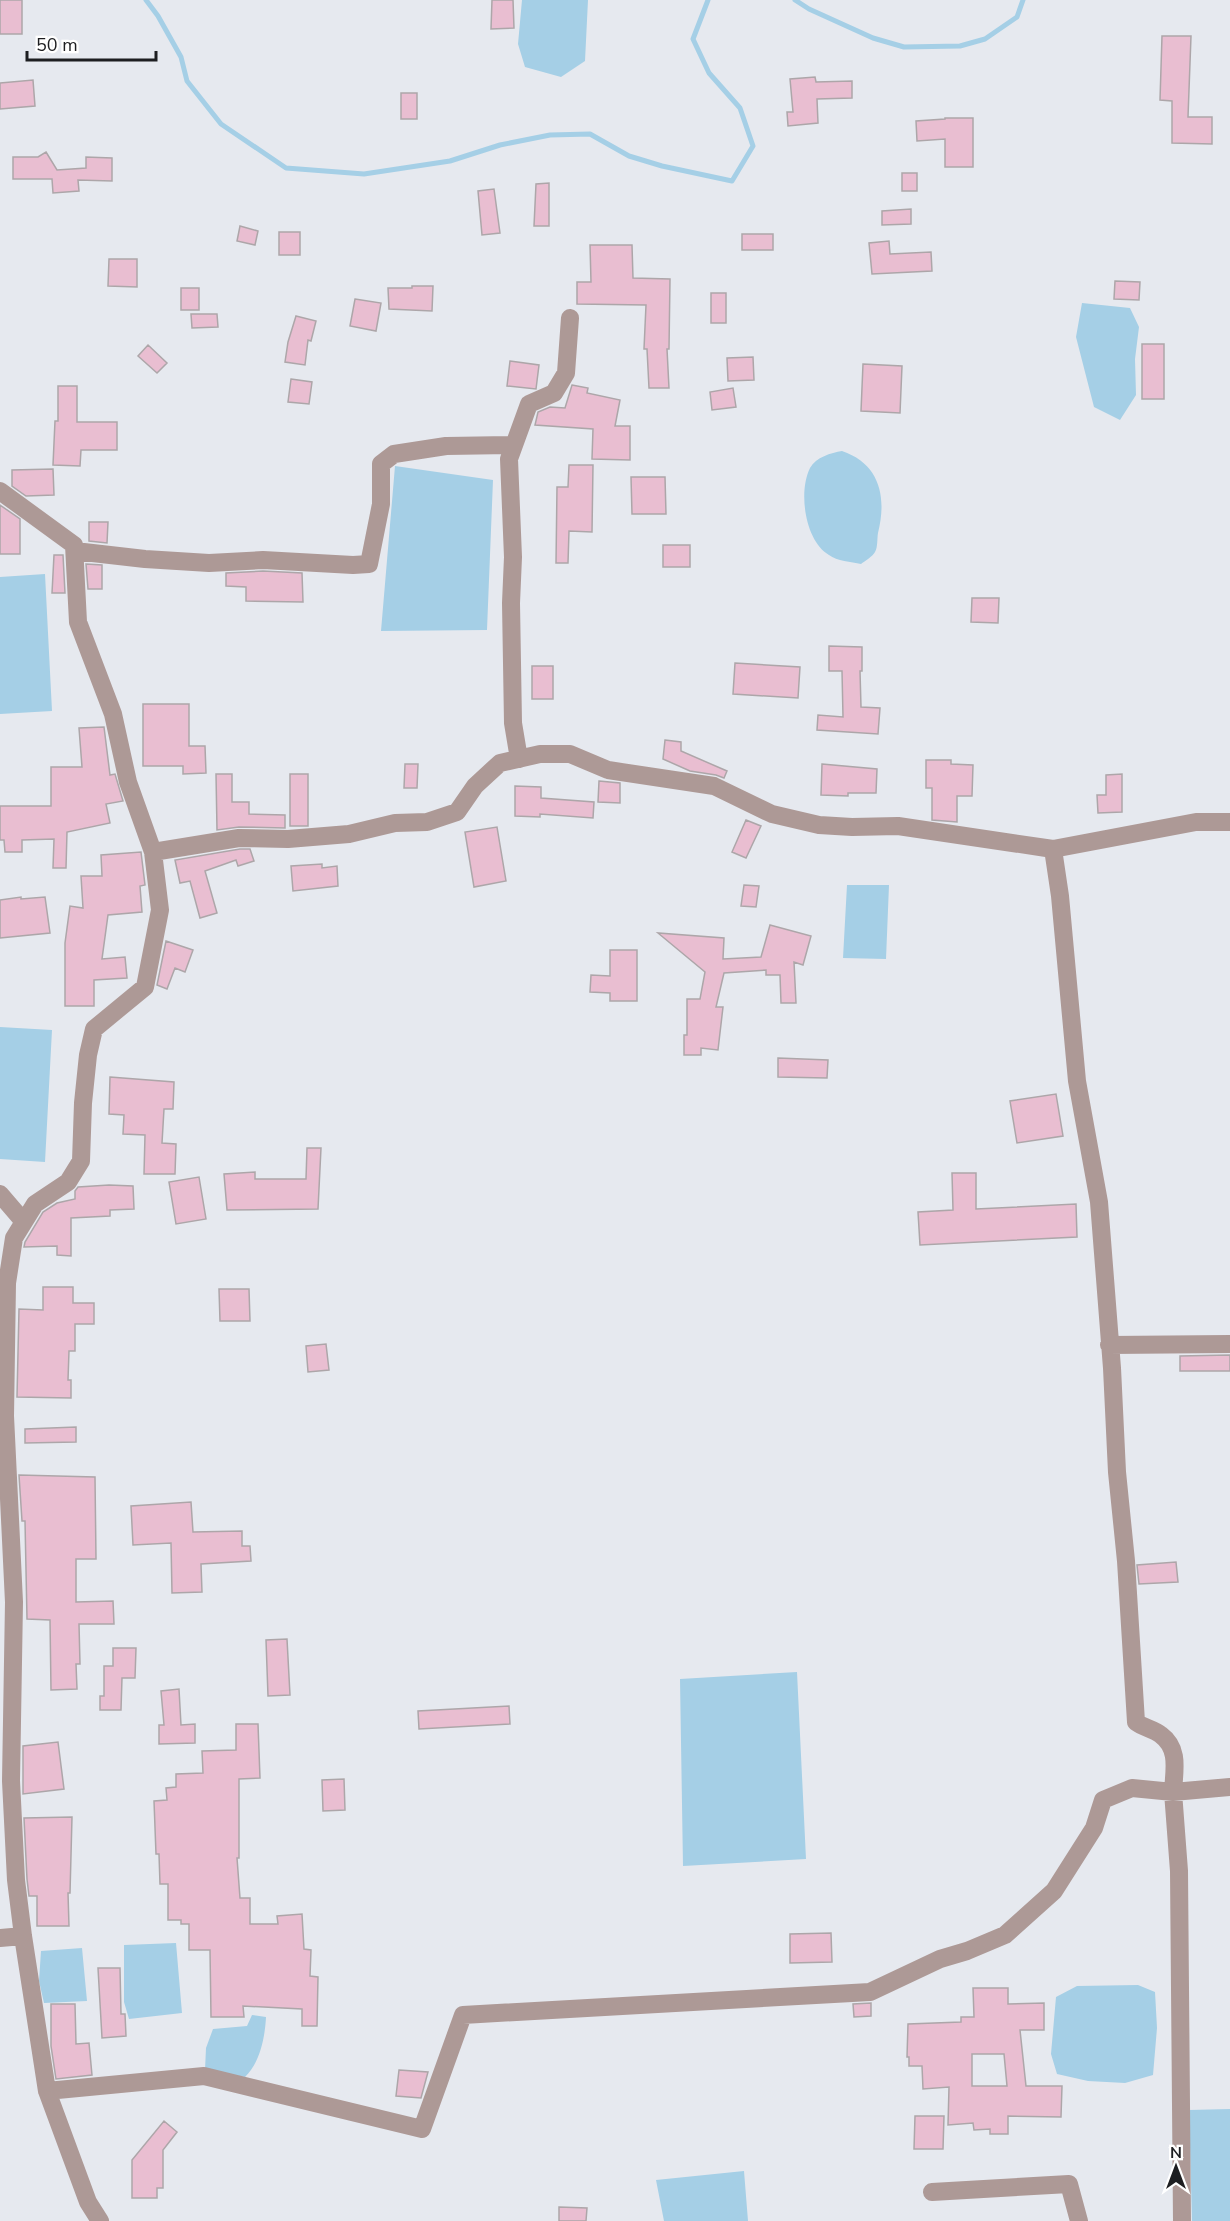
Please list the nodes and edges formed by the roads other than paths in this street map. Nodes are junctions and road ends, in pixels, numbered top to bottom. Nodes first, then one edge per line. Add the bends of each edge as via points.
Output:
1 (570, 318) dead end
2 (514, 445) junction
3 (0, 491) edge
4 (75, 551) junction
5 (519, 759) junction
6 (1230, 822) edge
7 (1053, 849) junction
8 (153, 852) junction
9 (0, 1194) edge
10 (24, 1222) junction
11 (4, 1276) edge
12 (1230, 1344) edge
13 (1110, 1345) junction
14 (1230, 1787) edge
15 (1173, 1792) junction
16 (23, 1936) junction
17 (0, 1938) edge
18 (47, 2091) junction
19 (932, 2192) dead end
20 (100, 2221) edge
21 (1079, 2221) edge
22 (1182, 2221) edge

1 - 2 street via 566,373 554,393 529,404
2 - 4 street via 446,446 394,454 381,464 381,504 369,564 263,560 209,563
2 - 5 street via 508,459 513,557 513,723
3 - 4 street via 74,545
4 - 8 street via 78,622 113,714 128,782
5 - 7 street via 570,754 608,770 714,786 772,814 819,825 898,826
5 - 8 street via 500,763 475,786 457,812 427,822 395,823 349,834 239,838
6 - 7 street via 1196,822
7 - 13 street via 1077,1081 1099,1202
8 - 10 street via 160,910 146,987 94,1029 82,1102 81,1161 68,1182 35,1203
9 - 10 street
10 - 11 street via 14,1238
11 - 16 street via 5,1416 14,1602 11,1781
12 - 13 street
13 - 15 street via 1136,1722 1160,1733 1172,1746
14 - 15 street
15 - 18 street via 1132,1788 1103,1800 1094,1828 1054,1891 1005,1935 940,1959 870,1992 463,2015 422,2129 204,2076
15 - 22 street via 1179,1870
16 - 17 street
16 - 18 street
18 - 20 street via 88,2202
19 - 21 street via 1069,2184

